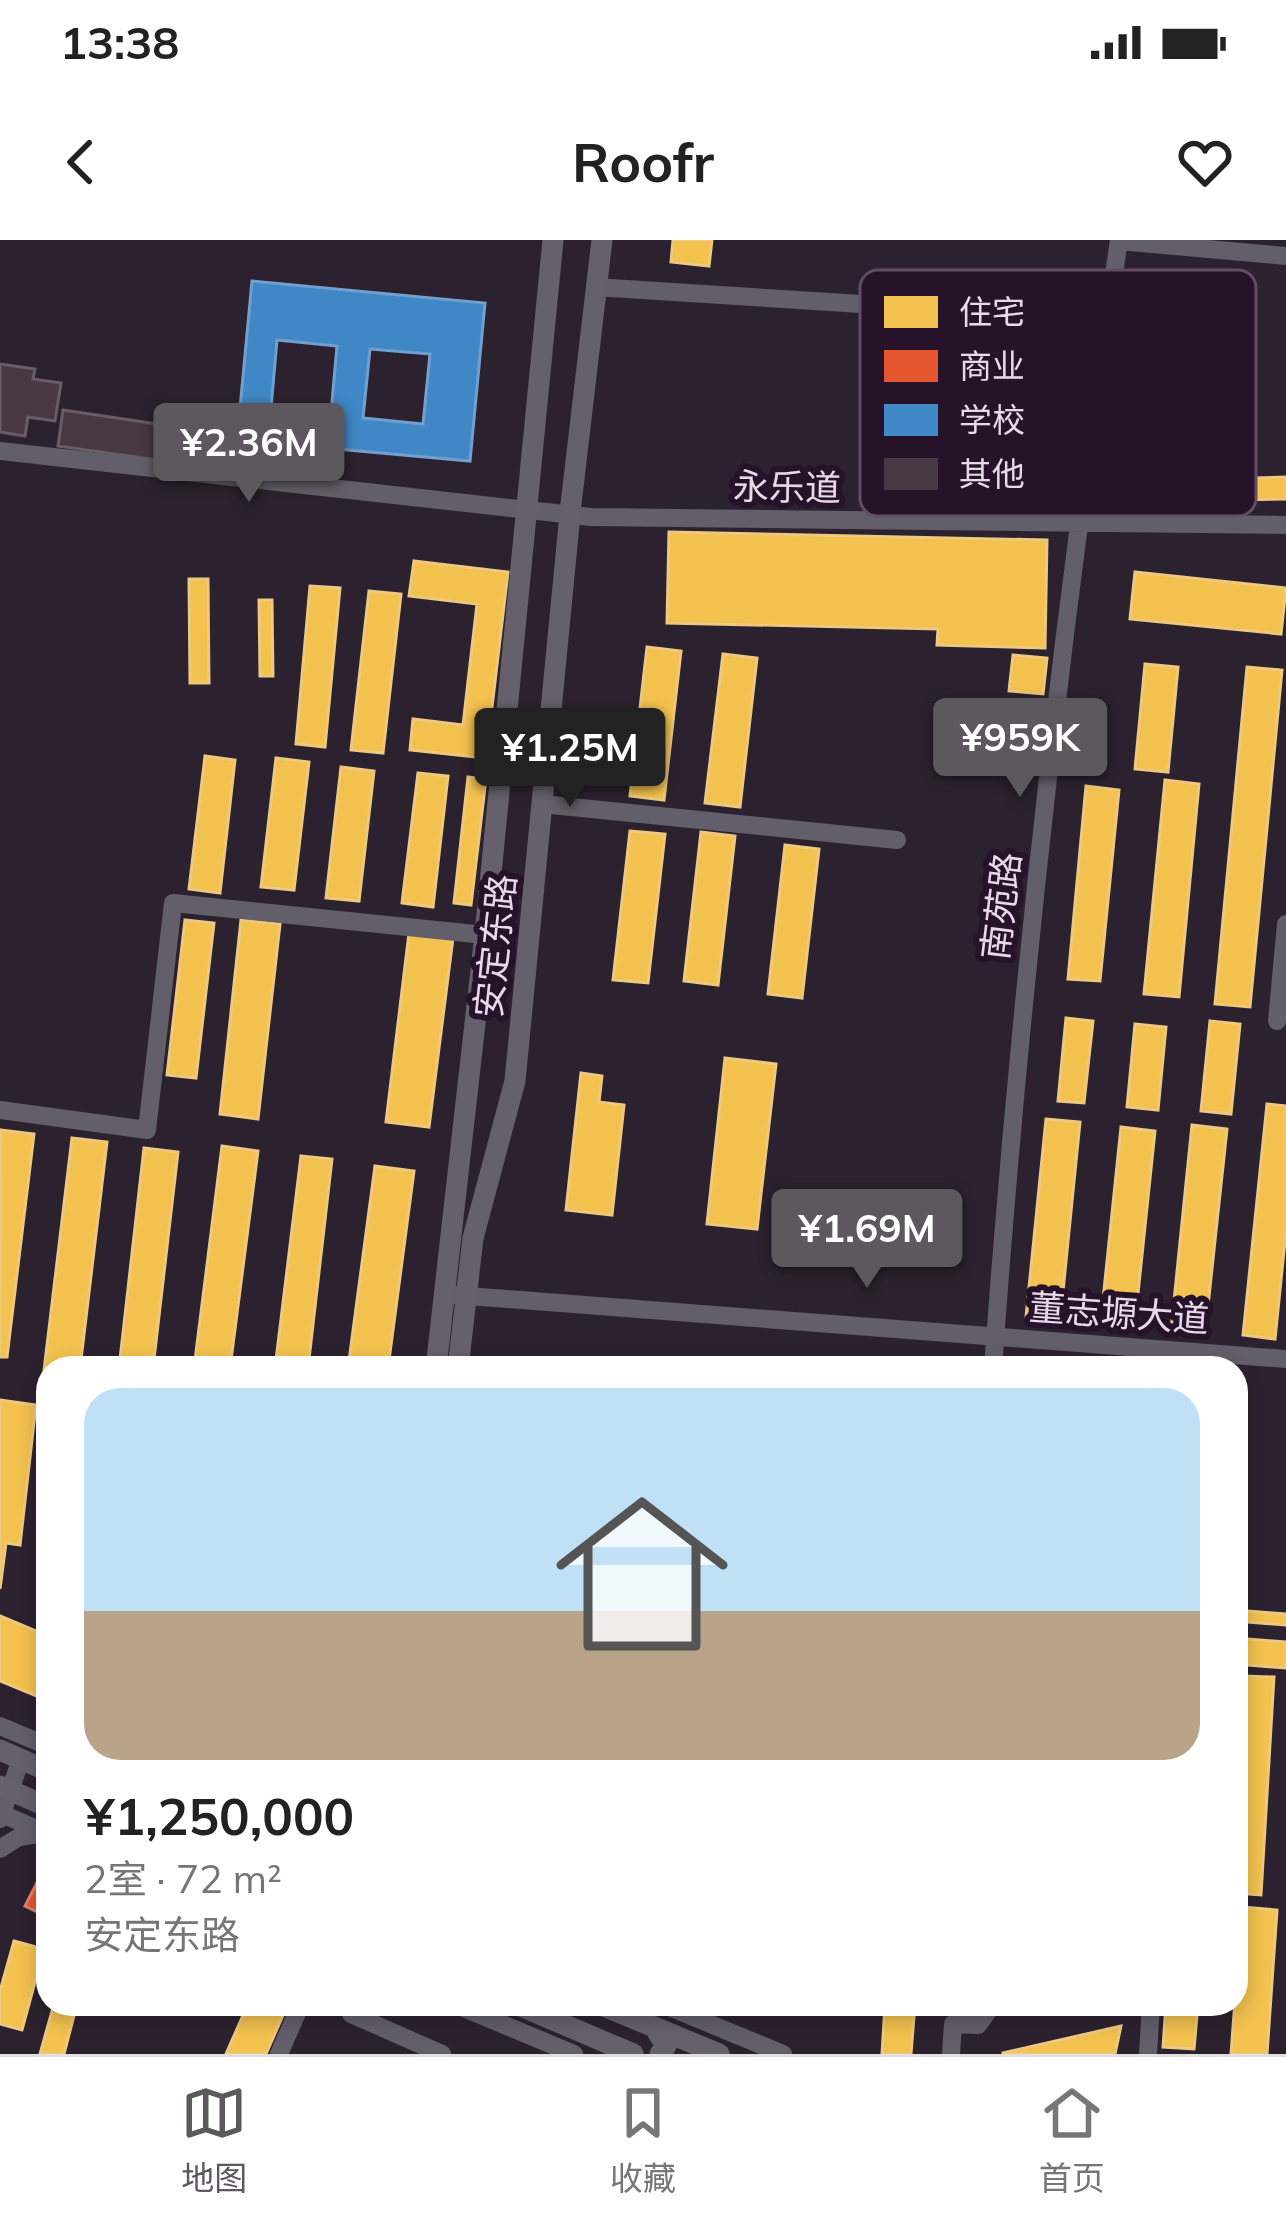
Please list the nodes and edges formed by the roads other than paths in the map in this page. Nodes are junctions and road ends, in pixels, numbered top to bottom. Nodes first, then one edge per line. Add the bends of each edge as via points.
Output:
1 (553, 240) edge
2 (602, 240) edge
3 (1123, 240) edge
4 (1286, 256) edge
5 (1119, 270) edge
6 (595, 287) junction
7 (860, 304) edge
8 (0, 451) edge
9 (515, 507) junction
10 (570, 514) junction
11 (1082, 516) edge
12 (1081, 525) junction
13 (1286, 525) edge
14 (542, 804) junction
15 (897, 840) dead end
16 (1286, 924) edge
17 (485, 935) junction
18 (1277, 1022) dead end
19 (0, 1110) edge
20 (455, 1291) junction
21 (999, 1333) junction
22 (1286, 1354) edge
23 (439, 1356) edge
24 (458, 1356) edge
25 (998, 1356) edge
26 (0, 1726) edge
27 (36, 1741) edge
28 (10, 1754) edge
29 (3, 1784) edge
30 (36, 1801) edge
31 (1, 1816) edge
32 (36, 1829) edge
33 (36, 1835) edge
34 (0, 1849) edge
35 (296, 2016) edge
36 (354, 2016) edge
37 (483, 2016) edge
38 (544, 2016) edge
39 (628, 2016) edge
40 (708, 2016) edge
41 (984, 2016) edge
42 (1150, 2016) edge
43 (656, 2028) junction
44 (400, 2046) edge
45 (279, 2054) edge
46 (442, 2054) edge
47 (574, 2054) edge
48 (633, 2054) edge
49 (660, 2054) edge
50 (719, 2054) edge
51 (782, 2054) edge
52 (955, 2054) edge
53 (1148, 2054) edge

1 - 9 main road, 安定东路
2 - 6 main road, 安定东路
3 - 4 street
3 - 5 street, 南苑路
6 - 7 street
6 - 10 main road, 安定东路
8 - 9 street, 永乐道
9 - 10 street, 永乐道
9 - 17 main road, 安定东路
10 - 12 street, 永乐道
10 - 14 main road, 安定东路
11 - 12 street, 南苑路
12 - 13 street, 永乐道
12 - 21 street, 南苑路
14 - 15 street
14 - 20 main road, 安定东路 via 515,1082
16 - 18 street
17 - 19 street via 173,903 147,1130
17 - 20 main road, 安定东路
20 - 21 street, 董志塬大道
20 - 23 main road, 安定东路
20 - 24 main road, 安定东路
21 - 22 street, 董志塬大道
21 - 25 street, 南苑路
26 - 27 street
28 - 29 street
29 - 30 main road
29 - 31 street
31 - 32 street
33 - 34 street
35 - 45 street
36 - 44 street
37 - 47 street
38 - 48 main road
39 - 43 main road
40 - 51 street
41 - 52 street via 978,2025 957,2024
42 - 53 street
43 - 49 main road via 666,2046
43 - 50 main road
44 - 46 street

